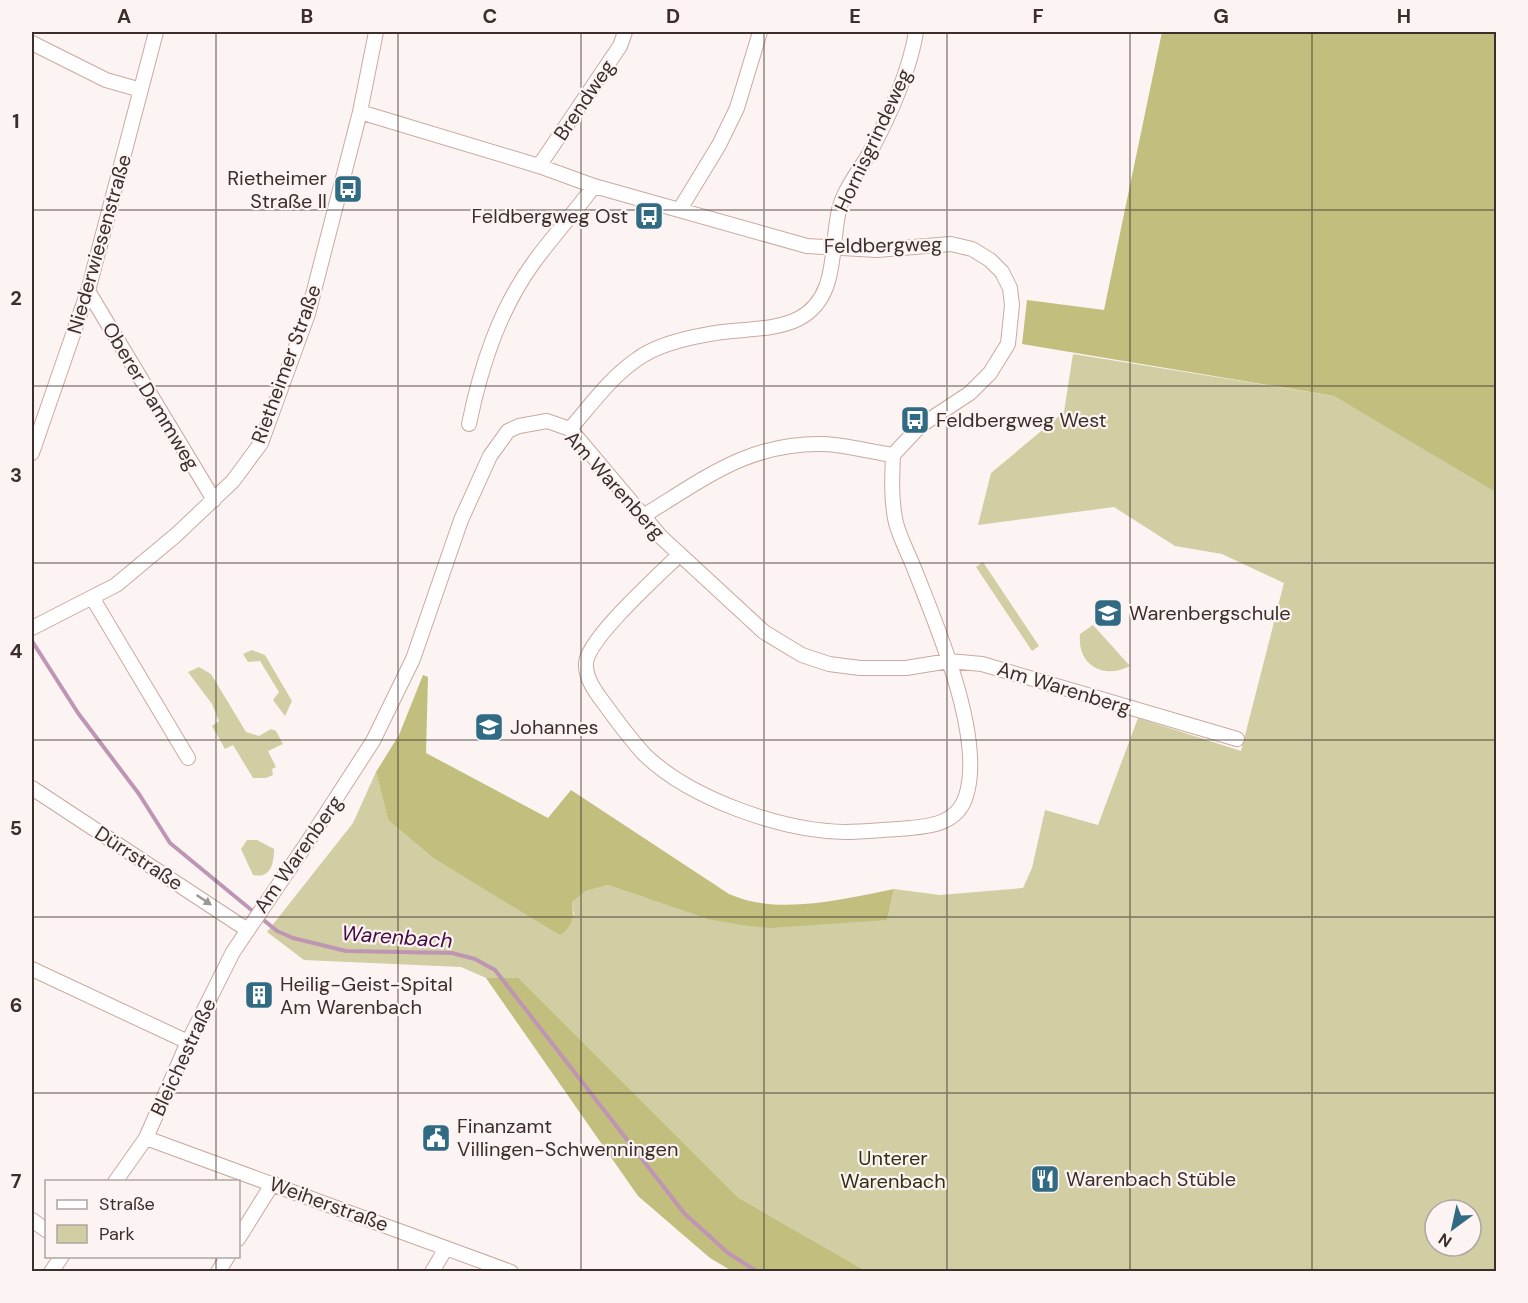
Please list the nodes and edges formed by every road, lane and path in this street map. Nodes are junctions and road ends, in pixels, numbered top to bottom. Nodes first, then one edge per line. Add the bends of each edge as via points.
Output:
1 (156, 32) edge
2 (376, 32) edge
3 (625, 32) edge
4 (760, 32) edge
5 (916, 32) edge
6 (32, 43) edge
7 (141, 90) junction
8 (360, 112) junction
9 (539, 166) junction
10 (594, 186) junction
11 (680, 209) junction
12 (831, 249) junction
13 (88, 291) junction
14 (469, 424) dead end
15 (570, 429) junction
16 (32, 453) edge
17 (893, 455) junction
18 (214, 500) junction
19 (644, 516) junction
20 (680, 554) junction
21 (93, 599) junction
22 (36, 626) edge
23 (949, 661) junction
24 (1237, 739) dead end
25 (188, 758) dead end
26 (32, 788) edge
27 (249, 925) junction
28 (32, 969) edge
29 (188, 1042) junction
30 (146, 1138) junction
31 (116, 1180) edge
32 (273, 1184) junction
33 (32, 1220) edge
34 (45, 1229) edge
35 (240, 1236) edge
36 (446, 1248) junction
37 (61, 1258) edge
38 (227, 1258) edge
39 (51, 1272) edge
40 (218, 1272) edge
41 (432, 1272) edge
42 (511, 1272) edge

1 - 7 street, Niederwiesenstraße
2 - 8 street, Rietheimer Straße
3 - 9 street, Brendweg via 620,46
4 - 11 street via 737,108
5 - 12 street, Hornisgrindeweg via 908,67 872,148 839,207
6 - 7 street via 106,80
7 - 13 street, Niederwiesenstraße
8 - 9 street, Feldbergweg
8 - 18 street, Rietheimer Straße via 308,314 278,402 248,464
9 - 10 street, Feldbergweg
10 - 11 street, Feldbergweg
10 - 14 street via 510,300 478,384
11 - 12 street, Feldbergweg via 780,239
12 - 15 street, Hornisgrindeweg via 825,294 797,319 781,325 712,333 654,350 636,359
12 - 17 street, Feldbergweg via 951,244 972,249 990,260 1010,288 1010,334 1002,356 970,393 920,426
13 - 16 street, Niederwiesenstraße
13 - 18 street, Oberer Dammweg
15 - 19 street, Am Warenberg
15 - 27 street, Am Warenberg via 547,421 535,422 508,431 499,440 461,520 413,659 385,716 344,787
17 - 19 street via 826,444 763,451 710,473
17 - 23 street via 896,523
18 - 21 street, Rietheimer Straße via 116,585
19 - 20 street, Am Warenberg
20 - 23 street, Am Warenberg via 764,632 802,655 860,668 906,668
20 - 23 street via 597,638 586,663 588,677 624,731 647,756 720,802 771,820 844,832 927,827 945,821 958,812 970,778 965,722
21 - 22 street, Rietheimer Straße
21 - 25 street
23 - 24 street, Am Warenberg via 1013,672
26 -> 27 street, Dürrstraße
27 - 29 street, Bleichestraße
28 - 29 street
29 - 30 street, Bleichestraße
30 - 31 street, Bleichestraße
30 - 32 street, Weiherstraße
32 - 35 street
32 - 36 street, Weiherstraße
33 - 34 street
36 - 41 street
36 - 42 street, Weiherstraße
37 - 39 street
38 - 40 street

